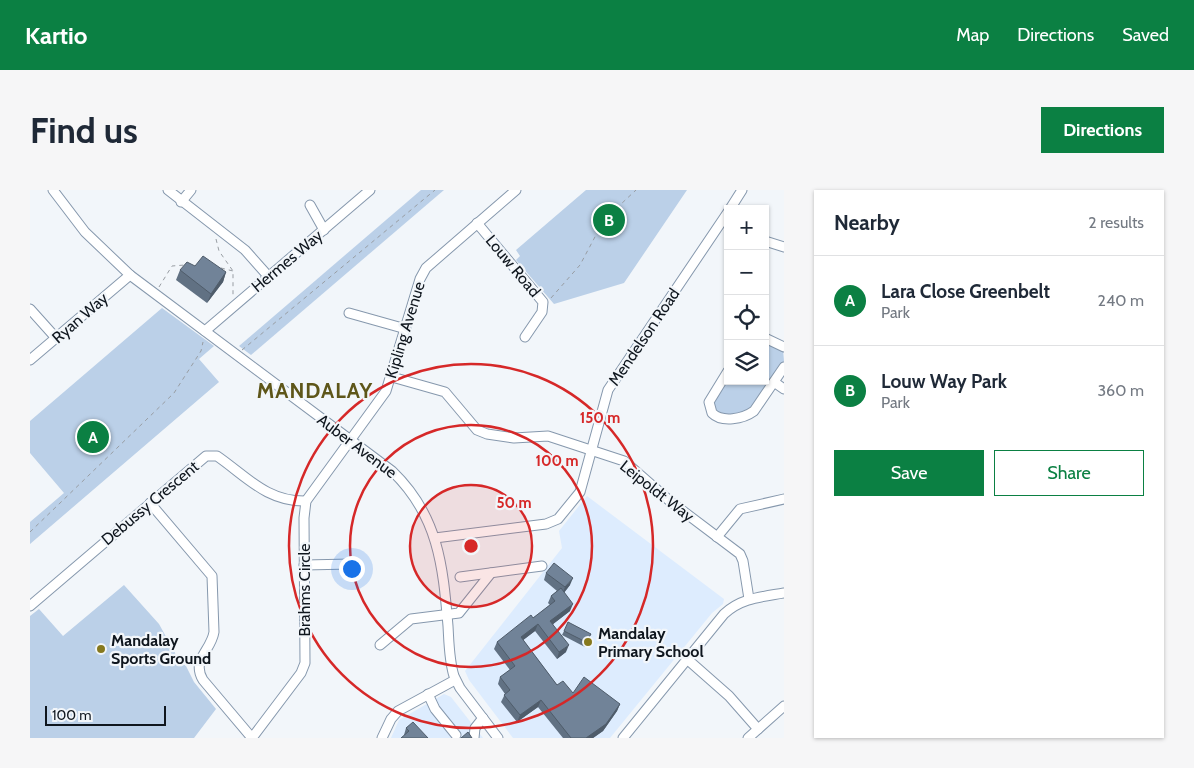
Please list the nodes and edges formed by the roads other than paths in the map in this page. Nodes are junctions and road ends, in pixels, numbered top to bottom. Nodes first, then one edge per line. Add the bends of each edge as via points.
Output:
1 (53, 190) edge
2 (168, 190) edge
3 (191, 190) edge
4 (370, 190) edge
5 (516, 190) edge
6 (742, 190) edge
7 (181, 202) junction
8 (310, 205) dead end
9 (733, 205) edge
10 (724, 220) edge
11 (477, 223) junction
12 (324, 230) junction
13 (769, 242) edge
14 (784, 247) edge
15 (130, 275) junction
16 (269, 277) junction
17 (30, 309) edge
18 (349, 313) dead end
19 (406, 329) junction
20 (205, 332) junction
21 (525, 337) dead end
22 (56, 338) junction
23 (769, 340) edge
24 (784, 346) edge
25 (30, 360) edge
26 (784, 367) edge
27 (392, 376) junction
28 (724, 378) edge
29 (774, 382) junction
30 (784, 389) edge
31 (350, 439) junction
32 (591, 450) junction
33 (784, 499) edge
34 (306, 501) junction
35 (150, 503) junction
36 (717, 537) junction
37 (434, 538) junction
38 (351, 564) dead end
39 (304, 565) junction
40 (542, 566) dead end
41 (491, 573) junction
42 (460, 577) dead end
43 (784, 594) edge
44 (748, 599) junction
45 (30, 606) edge
46 (447, 616) junction
47 (380, 645) dead end
48 (686, 659) junction
49 (456, 680) junction
50 (428, 694) junction
51 (784, 706) edge
52 (482, 718) junction
53 (758, 728) junction
54 (456, 735) dead end
55 (252, 738) edge
56 (382, 738) edge
57 (474, 738) edge
58 (498, 738) edge
59 (623, 738) edge
60 (748, 738) edge

1 - 15 street, Auber Avenue via 85,232
2 - 7 street
3 - 7 street
4 - 12 street, Hermes Way
5 - 11 street, Kipling Avenue
6 - 9 street, Mendelson Road
7 - 16 street via 251,256
8 - 12 street
10 - 32 street, Mendelson Road via 608,390
11 - 19 street, Kipling Avenue via 426,268
11 - 21 street, Louw Road via 541,298 542,312
12 - 16 street, Hermes Way
13 - 14 street
15 - 20 street, Auber Avenue
15 - 22 street, Ryan Way
16 - 20 street, Hermes Way
17 - 22 street
18 - 19 street
19 - 27 street, Kipling Avenue
20 - 31 street, Auber Avenue
22 - 25 street, Ryan Way
23 - 24 street
26 - 29 street
27 - 31 street, Kipling Avenue via 382,397
27 - 32 street, Leipoldt Way via 445,392 477,430 487,434 514,438 548,436
28 - 29 street via 709,402 712,413 722,419 752,413
29 - 30 street
31 - 34 street
31 - 37 street, Auber Avenue via 409,488 423,509
32 - 36 street, Leipoldt Way via 626,463
32 - 37 street, Mendelson Road via 580,492 554,522
33 - 36 street via 740,509
34 - 35 street, Debussy Crescent via 273,496 212,454 204,457
34 - 39 street, Brahms Circle
35 - 45 street, Debussy Crescent
35 - 55 street via 212,576 214,632 198,671
36 - 44 street, Leipoldt Way via 741,556
37 - 46 street, Auber Avenue via 444,578
38 - 39 street
39 - 55 street, Brahms Circle via 304,667
40 - 41 street
41 - 42 street
41 - 46 street via 461,612
43 - 44 street
44 - 48 street via 724,614
46 - 47 street via 408,620
46 - 49 street, Auber Avenue via 451,666
48 - 53 street via 729,696
48 - 59 street
49 - 50 street
49 - 52 street, Auber Avenue
50 - 54 street via 435,709
50 - 56 street via 395,714
51 - 53 street
52 - 57 street via 475,728
52 - 58 street, Auber Avenue
53 - 60 street

